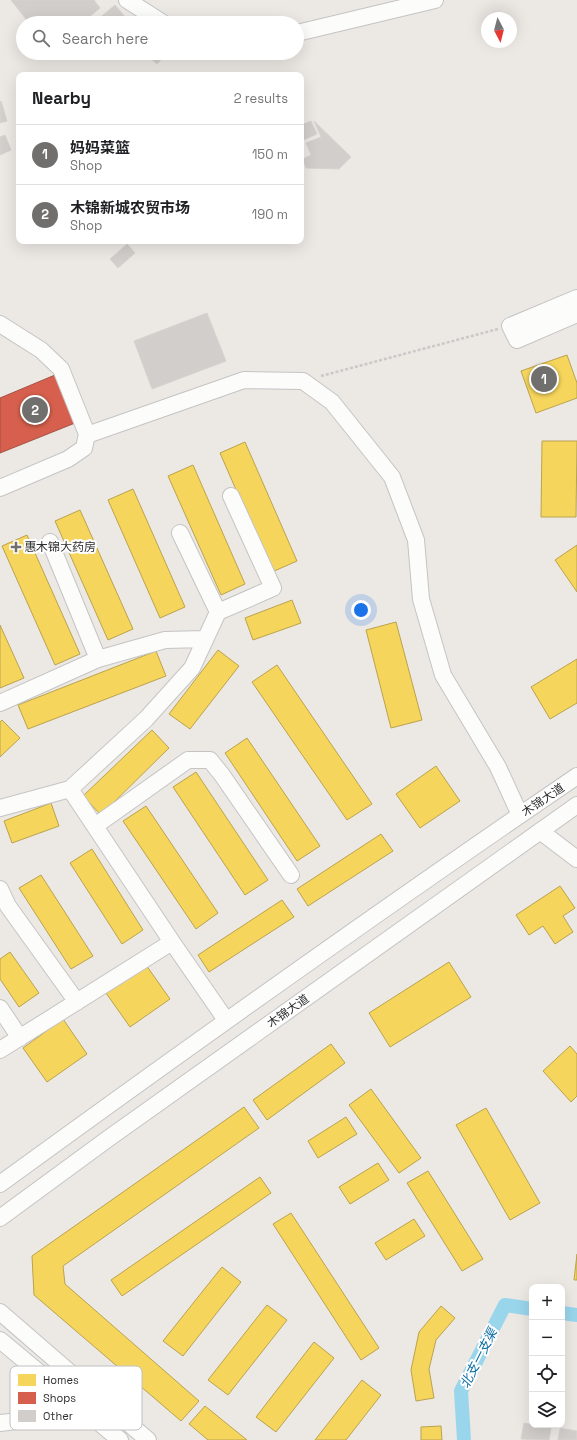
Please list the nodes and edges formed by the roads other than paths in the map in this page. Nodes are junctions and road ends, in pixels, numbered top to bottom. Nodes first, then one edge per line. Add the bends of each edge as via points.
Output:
1 (127, 0) edge
2 (435, 0) edge
3 (152, 16) edge
4 (304, 31) edge
5 (577, 298) edge
6 (577, 314) edge
7 (0, 324) edge
8 (85, 442) junction
9 (0, 488) edge
10 (231, 496) dead end
11 (180, 533) dead end
12 (50, 542) dead end
13 (218, 612) junction
14 (205, 639) junction
15 (98, 659) junction
16 (0, 703) edge
17 (577, 776) edge
18 (70, 789) junction
19 (577, 805) edge
20 (0, 808) edge
21 (520, 815) junction
22 (95, 826) junction
23 (540, 831) junction
24 (577, 859) edge
25 (291, 875) dead end
26 (0, 889) edge
27 (172, 942) junction
28 (78, 1002) junction
29 (0, 1008) edge
30 (226, 1020) junction
31 (20, 1038) junction
32 (0, 1050) edge
33 (0, 1184) edge
34 (0, 1218) edge
35 (0, 1312) edge
36 (0, 1340) edge
37 (31, 1366) edge
38 (62, 1366) edge
39 (10, 1422) edge
40 (0, 1423) edge
41 (108, 1430) edge
42 (136, 1430) edge
43 (120, 1440) edge
44 (148, 1440) edge

1 - 3 street
2 - 4 street
5 - 6 street via 510,326 518,340
7 - 8 street via 41,350 61,369
8 - 9 street via 68,459
8 - 21 street via 244,380 303,380 332,402 392,477 416,540 421,599 442,675 498,767
10 - 13 street via 273,588
11 - 13 street
12 - 15 street
13 - 14 street
14 - 15 street via 165,640
14 - 18 street via 192,668 146,719
15 - 16 street
17 - 21 street, 木锦大道
18 - 20 street
18 - 22 street
19 - 23 street, 木锦大道
21 - 30 street, 木锦大道
22 - 25 street via 188,760 210,760
22 - 27 street
23 - 24 street
23 - 34 street, 木锦大道
26 - 28 street via 8,906
27 - 28 street
27 - 30 street
28 - 31 street
29 - 31 street
30 - 33 street, 木锦大道
31 - 32 street
35 - 38 street
36 - 37 street
39 - 40 street
41 - 43 street
42 - 44 street

